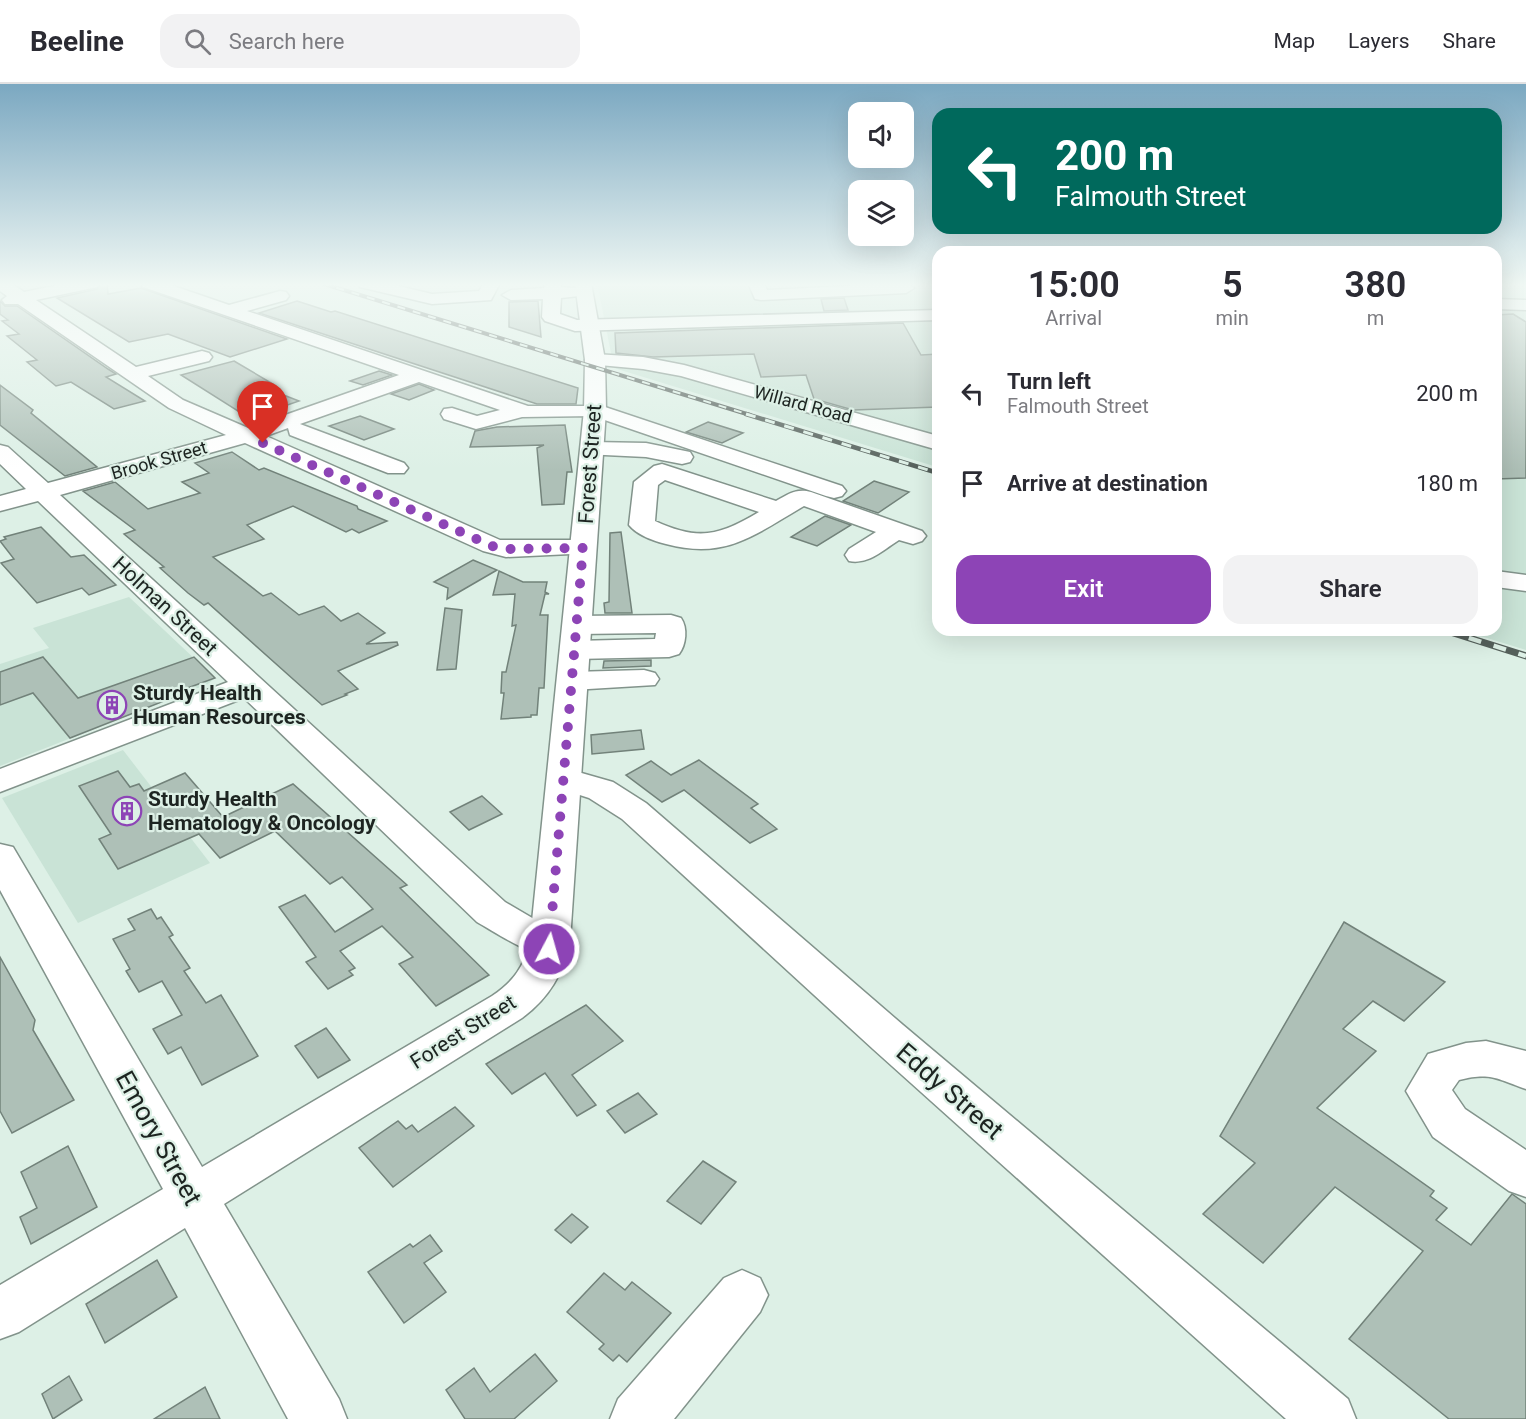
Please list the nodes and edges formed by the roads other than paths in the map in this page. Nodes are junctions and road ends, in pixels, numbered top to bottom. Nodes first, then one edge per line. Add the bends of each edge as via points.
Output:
1 (90, 345) edge
2 (333, 345) edge
3 (593, 345) edge
4 (599, 345) edge
5 (202, 357) dead end
6 (132, 374) junction
7 (419, 375) junction
8 (595, 410) junction
9 (522, 411) junction
10 (452, 414) dead end
11 (298, 430) dead end
12 (246, 435) junction
13 (932, 441) edge
14 (332, 443) junction
15 (592, 449) junction
16 (0, 452) edge
17 (295, 457) junction
18 (396, 468) dead end
19 (834, 491) dead end
20 (43, 492) junction
21 (801, 497) junction
22 (0, 504) edge
23 (778, 510) junction
24 (583, 548) junction
25 (858, 555) dead end
26 (1502, 580) edge
27 (1526, 583) edge
28 (574, 652) junction
29 (644, 679) dead end
30 (249, 685) junction
31 (564, 778) junction
32 (0, 781) edge
33 (0, 856) edge
34 (550, 941) junction
35 (1526, 1071) edge
36 (1526, 1176) edge
37 (192, 1197) junction
38 (742, 1295) dead end
39 (0, 1314) edge
40 (319, 1419) edge
41 (638, 1419) edge
42 (1328, 1419) edge

1 - 6 street
2 - 7 street
3 - 8 street, Forest Street
4 - 13 street, Willard Road via 643,363 678,369
5 - 6 street
6 - 12 street via 176,404
7 - 9 street
7 - 12 street, Brook Street
8 - 9 street
8 - 15 street, Forest Street
8 - 19 street
9 - 10 street via 476,423
11 - 14 street
12 - 17 street
12 - 20 street, Brook Street
14 - 17 street
14 - 18 street
15 - 21 street via 646,450 680,456
15 - 24 street, Forest Street
16 - 20 street, Holman Street
17 - 24 street via 492,546
20 - 22 street, Brook Street
20 - 30 street, Holman Street
21 - 23 street
21 - 25 street via 904,533
23 - 23 street via 662,471 646,482 642,525 663,536 709,544 726,539
24 - 28 street, Forest Street
26 - 27 street
28 - 29 street
28 - 31 street, Forest Street
30 - 32 street
30 - 34 street, Holman Street via 491,912
31 - 34 street, Forest Street
31 - 42 street, Eddy Street via 601,789 634,811
33 - 37 street, Emory Street
34 - 37 street, Forest Street via 539,977 516,1001
35 - 36 street via 1513,1063 1477,1056 1444,1066 1428,1091 1449,1123
37 - 39 street, Forest Street
37 - 40 street, Emory Street
38 - 41 street

